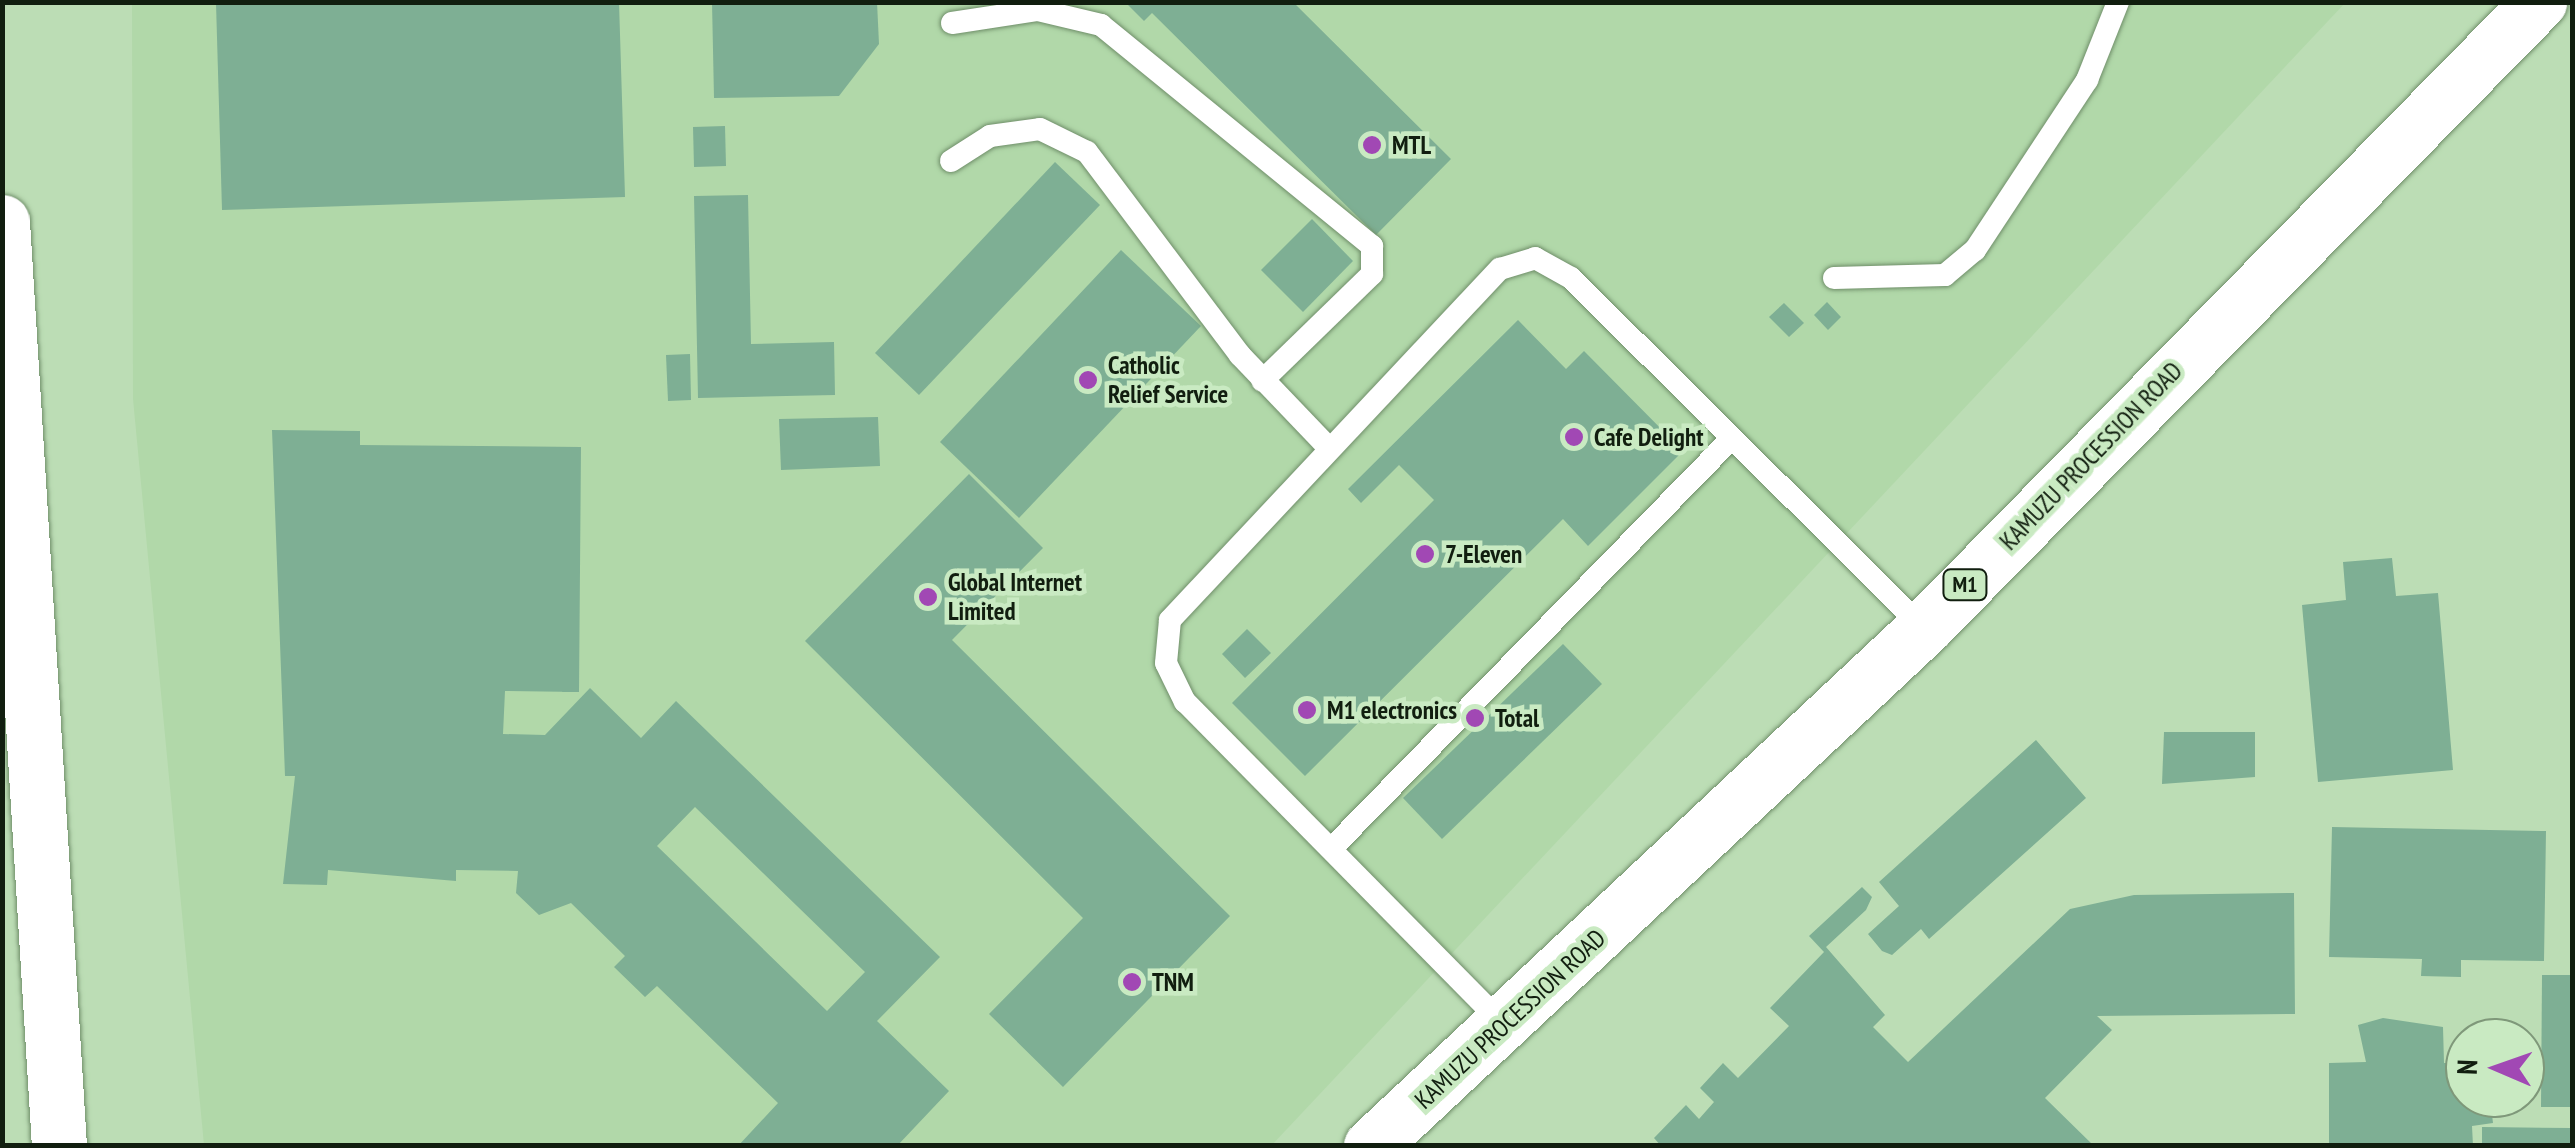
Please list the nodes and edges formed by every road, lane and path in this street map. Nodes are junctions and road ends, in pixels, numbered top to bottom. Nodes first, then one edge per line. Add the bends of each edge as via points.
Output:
1 (2118, 2) edge
2 (2539, 2) edge
3 (952, 23) dead end
4 (951, 161) dead end
5 (2, 222) edge
6 (1834, 278) dead end
7 (1262, 381) junction
8 (1732, 438) junction
9 (1326, 445) junction
10 (1924, 628) junction
11 (1332, 848) junction
12 (1506, 1026) junction
13 (59, 1146) edge
14 (1371, 1146) edge

1 - 6 lane via 2087,80 1975,250 1945,275
2 - 10 main road, KAMUZU PROCESSION ROAD / M1
3 - 7 lane via 1038,10 1100,25 1372,246 1372,274
4 - 7 lane via 990,136 1040,129 1086,152
5 - 13 main road
7 - 9 lane
8 - 9 lane via 1571,278 1535,258 1500,268
8 - 10 lane
8 - 11 lane
9 - 11 lane via 1170,620 1166,664 1184,702
10 - 12 main road, KAMUZU PROCESSION ROAD / M1
11 - 12 lane
12 - 14 main road, KAMUZU PROCESSION ROAD / M1

